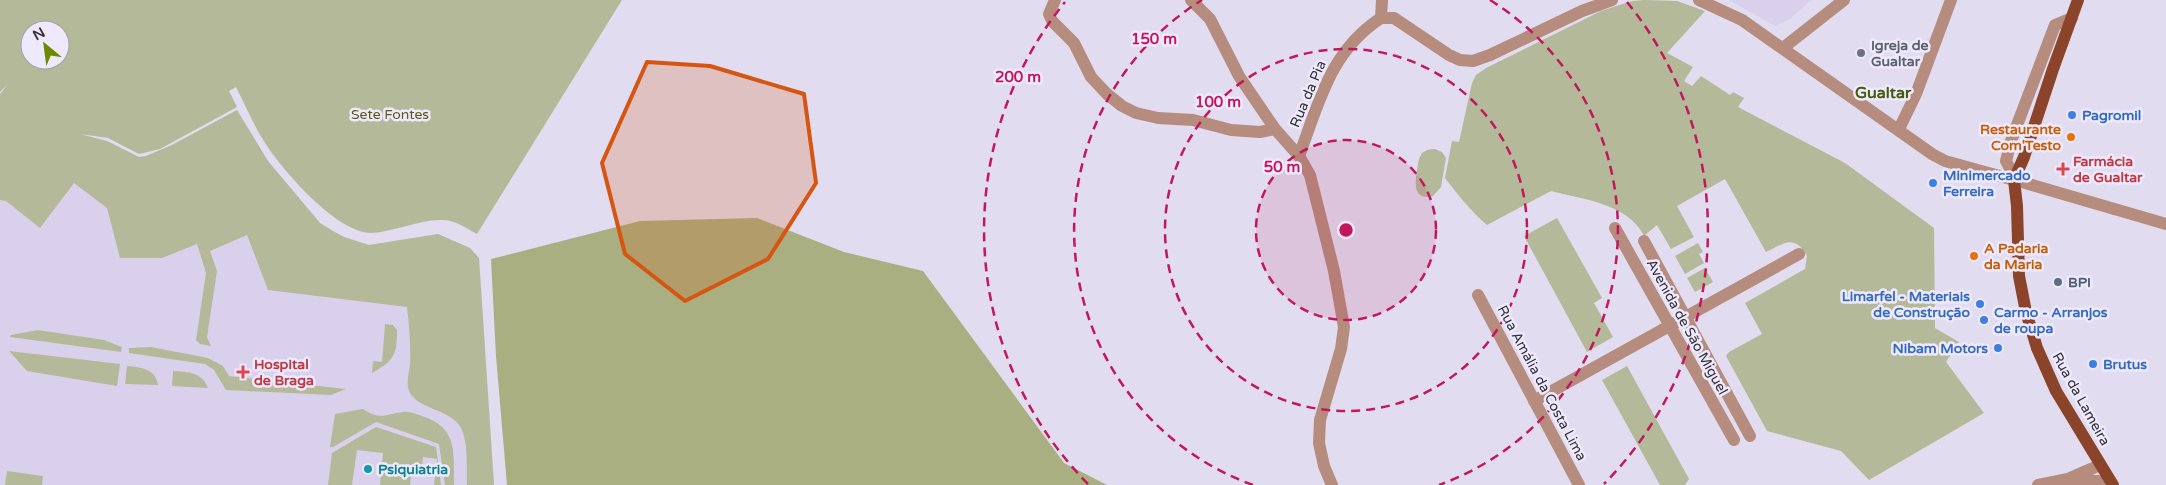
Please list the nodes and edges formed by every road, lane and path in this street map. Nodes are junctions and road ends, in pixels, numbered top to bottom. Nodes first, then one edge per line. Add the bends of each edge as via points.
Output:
1 (1055, 0) edge
2 (1191, 0) edge
3 (1382, 0) edge
4 (1612, 0) edge
5 (1699, 0) edge
6 (1844, 0) edge
7 (1951, 0) edge
8 (2078, 0) edge
9 (1381, 18) junction
10 (2072, 18) junction
11 (1782, 48) junction
12 (1275, 129) junction
13 (1899, 129) junction
14 (1299, 156) junction
15 (2019, 181) junction
16 (2166, 224) edge
17 (1615, 228) dead end
18 (1644, 241) dead end
19 (1799, 254) dead end
20 (1478, 295) dead end
21 (1686, 317) junction
22 (1669, 326) junction
23 (1534, 401) junction
24 (1750, 436) dead end
25 (1734, 440) dead end
26 (2100, 465) junction
27 (2068, 479) junction
28 (2112, 484) edge
29 (1332, 485) edge
30 (1579, 485) edge
31 (2038, 485) edge

1 - 12 street via 1049,14 1052,21 1074,43 1091,77 1122,106 1158,118 1193,120 1231,130 1260,132
2 - 12 street via 1210,19 1239,76
3 - 9 street
4 - 9 street via 1473,61 1449,55 1394,18
5 - 11 street via 1742,20
6 - 11 street
7 - 13 street via 1916,94
8 - 10 main road, Rua da Lameira
9 - 14 street, Rua da Pia via 1347,46 1330,73
10 - 15 main road, Rua da Lameira via 2050,77
10 - 15 street, Rua da Lameira via 2056,25 2011,141 2006,161
11 - 13 street
12 - 14 street
13 - 15 street via 1945,161
14 - 29 street via 1310,174 1344,327 1341,349 1320,420 1319,443
15 - 16 street
15 - 26 main road, Rua da Lameira via 2019,276 2036,348 2056,391
17 - 22 street, Avenida de São Miguel
18 - 21 street, Avenida de São Miguel
19 - 21 street
20 - 23 street, Rua Amália da Costa Lima
21 - 22 street
21 - 24 street, Avenida de São Miguel
22 - 23 street
22 - 25 street, Avenida de São Miguel
23 - 30 street, Rua Amália da Costa Lima
26 - 27 street
26 - 28 main road, Rua da Lameira
27 - 28 street
27 - 31 street

